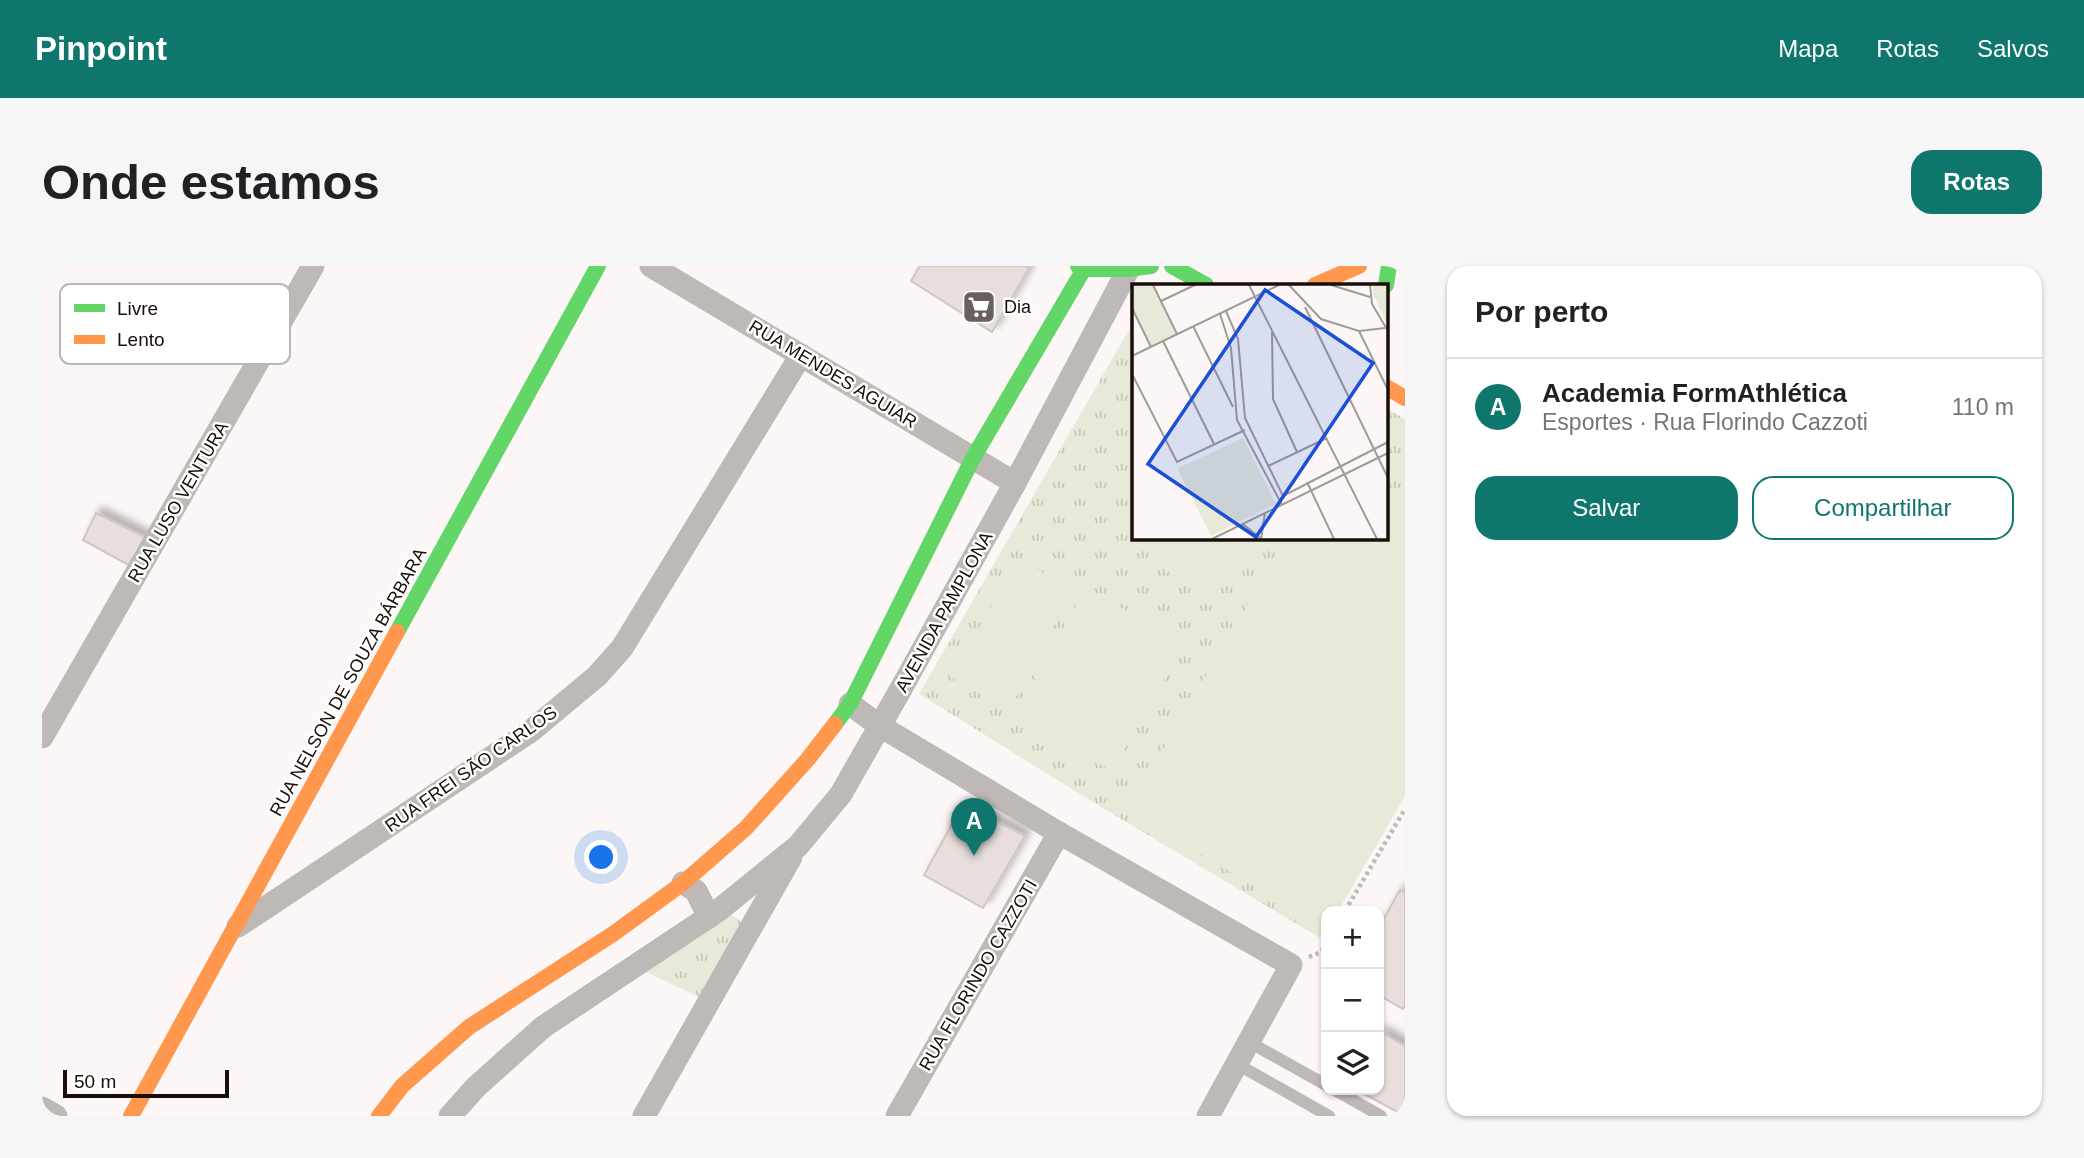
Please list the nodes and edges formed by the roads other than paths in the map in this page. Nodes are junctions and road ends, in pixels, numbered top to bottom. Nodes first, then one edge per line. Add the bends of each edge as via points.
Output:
1 (313, 266) edge
2 (598, 266) edge
3 (652, 266) edge
4 (1172, 266) edge
5 (1359, 266) edge
6 (1389, 266) edge
7 (1081, 267) edge
8 (1136, 267) edge
9 (1204, 284) edge
10 (1317, 284) edge
11 (1386, 284) edge
12 (290, 305) edge
13 (801, 355) junction
14 (255, 364) edge
15 (1388, 385) edge
16 (1405, 398) edge
17 (973, 457) junction
18 (1015, 482) junction
19 (850, 704) junction
20 (50, 710) edge
21 (880, 726) junction
22 (42, 737) edge
23 (1059, 833) junction
24 (798, 846) junction
25 (683, 883) junction
26 (709, 917) junction
27 (233, 929) junction
28 (613, 934) junction
29 (635, 967) junction
30 (1249, 1042) junction
31 (1237, 1064) junction
32 (1321, 1082) edge
33 (1344, 1095) edge
34 (42, 1108) edge
35 (56, 1116) edge
36 (131, 1116) edge
37 (379, 1116) edge
38 (450, 1116) edge
39 (644, 1116) edge
40 (897, 1116) edge
41 (1208, 1116) edge
42 (1329, 1116) edge
43 (1381, 1116) edge

1 - 12 street, RUA LUSO VENTURA
2 - 27 street, RUA NELSON DE SOUZA BÁRBARA
3 - 13 street, RUA MENDES AGUIAR
4 - 9 street
5 - 10 street
6 - 11 street
7 - 8 street
7 - 17 street
8 - 18 street, AVENIDA PAMPLONA
13 - 17 street, RUA MENDES AGUIAR
13 - 27 street, RUA FREI SÃO CARLOS via 622,648 597,676 531,731
14 - 20 street, RUA LUSO VENTURA
15 - 16 street
17 - 18 street, RUA MENDES AGUIAR
17 - 19 street
18 - 21 street, AVENIDA PAMPLONA
19 - 21 street
19 - 25 street via 746,828
20 - 22 street, RUA LUSO VENTURA
21 - 23 street
21 - 24 street, AVENIDA PAMPLONA via 841,794
23 - 30 street via 1292,965
23 - 40 street, RUA FLORINDO CAZZOTI
24 - 26 street, AVENIDA PAMPLONA
24 - 39 street
25 - 26 street via 696,891
25 - 28 street
26 - 29 street, AVENIDA PAMPLONA
27 - 36 street, RUA NELSON DE SOUZA BÁRBARA
28 - 29 street via 613,952 621,962
28 - 37 street via 470,1027 402,1086
29 - 38 street, AVENIDA PAMPLONA via 543,1027
30 - 31 street
30 - 32 lane
31 - 41 street
31 - 42 lane
33 - 43 lane
34 - 35 street

